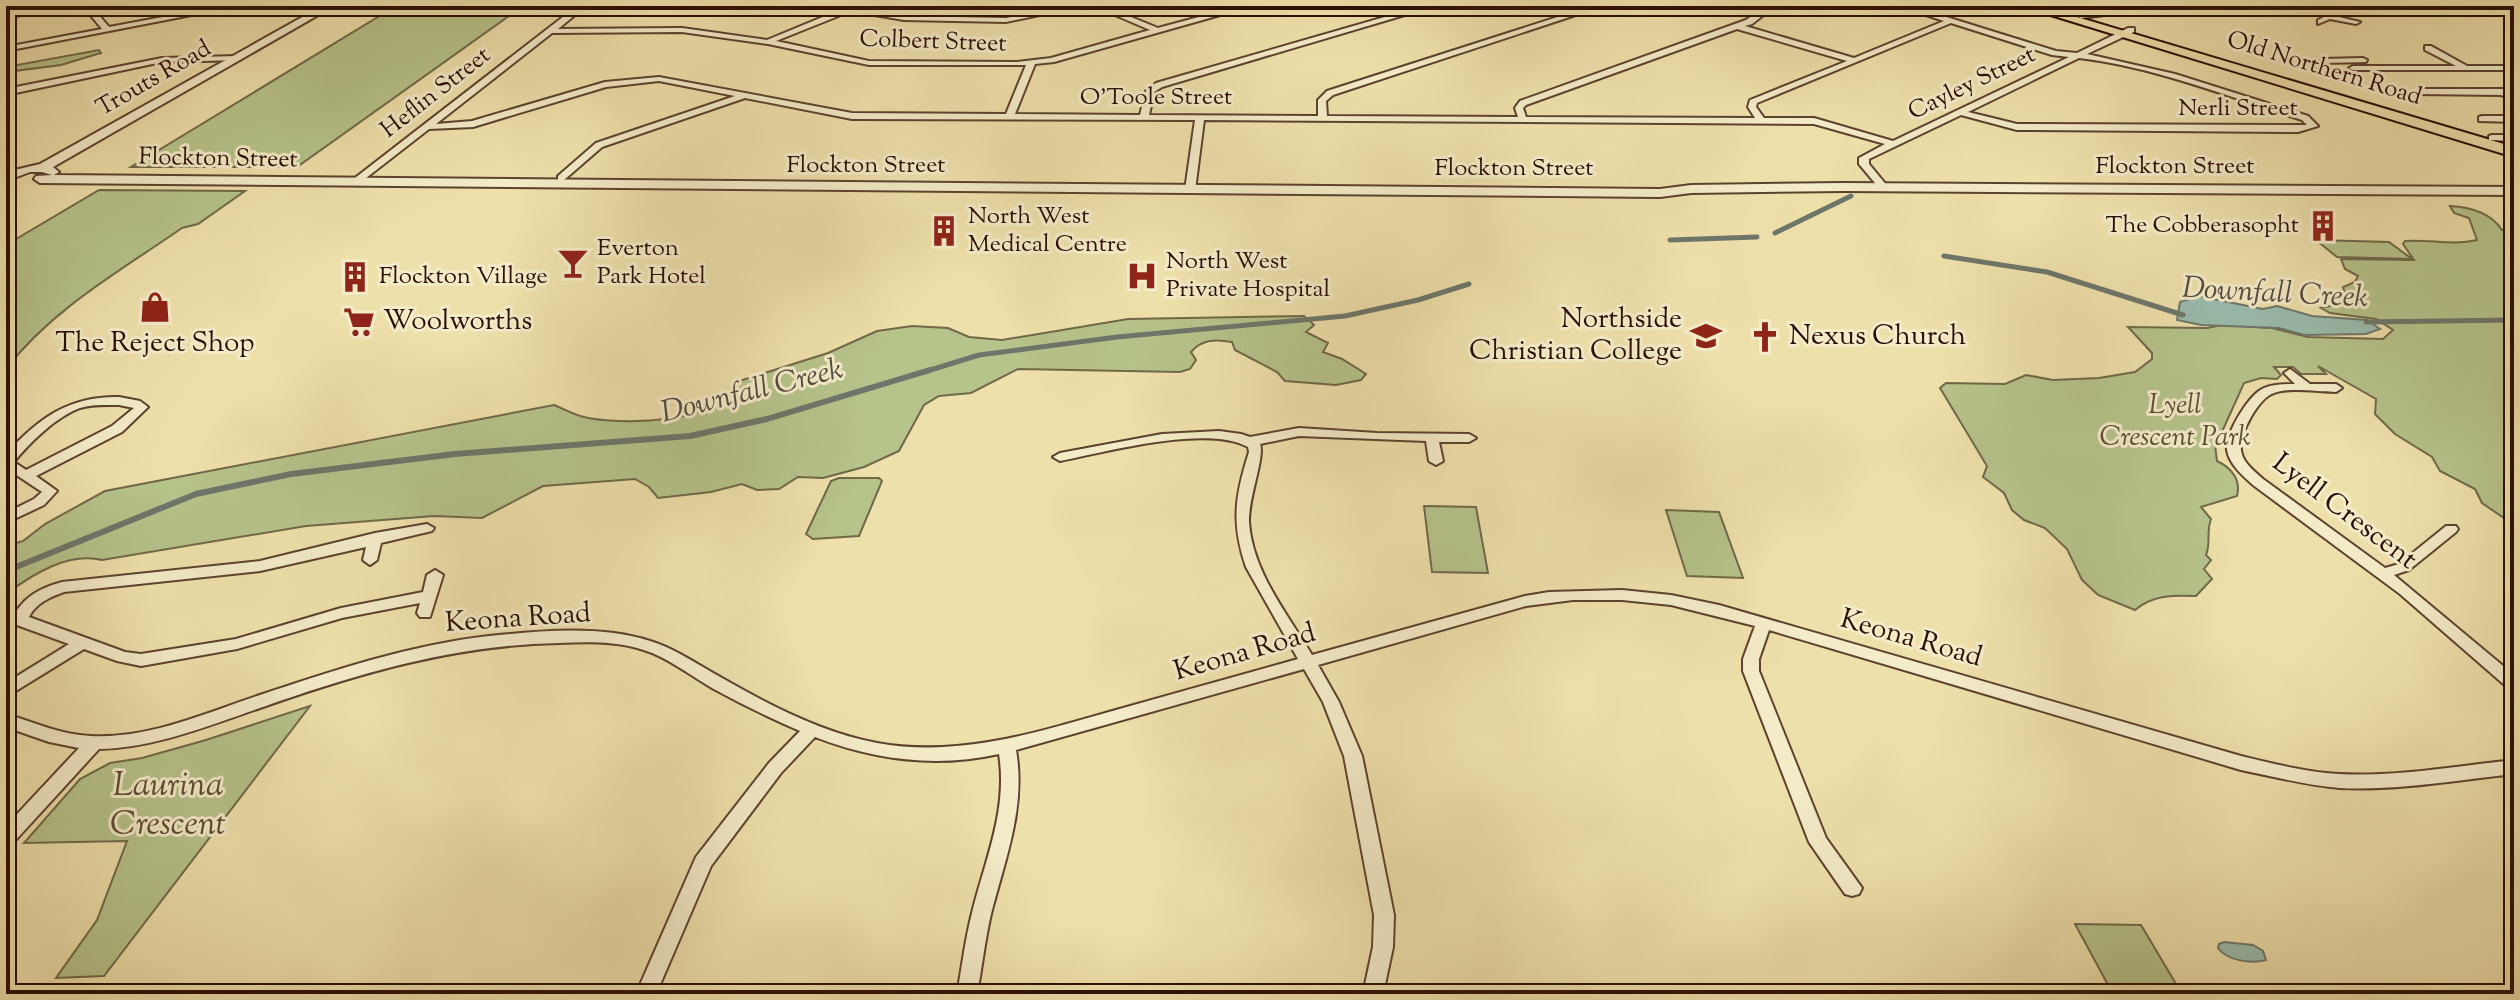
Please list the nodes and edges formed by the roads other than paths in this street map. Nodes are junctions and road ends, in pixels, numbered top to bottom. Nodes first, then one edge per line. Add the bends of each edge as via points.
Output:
1 (60, 6) edge
2 (87, 6) edge
3 (234, 6) edge
4 (329, 6) edge
5 (582, 6) edge
6 (838, 6) edge
7 (1078, 6) edge
8 (1098, 6) edge
9 (1248, 6) edge
10 (1431, 6) edge
11 (1599, 6) edge
12 (1771, 6) edge
13 (1903, 6) edge
14 (2027, 6) edge
15 (2048, 6) edge
16 (2106, 6) edge
17 (2175, 6) edge
18 (2308, 6) edge
19 (2450, 6) edge
20 (851, 8) junction
21 (2459, 10) dead end
22 (2185, 12) dead end
23 (6, 16) edge
24 (2081, 16) junction
25 (2329, 17) junction
26 (1950, 21) junction
27 (2321, 22) dead end
28 (2356, 22) dead end
29 (1736, 26) junction
30 (107, 30) junction
31 (549, 31) junction
32 (1158, 31) junction
33 (2126, 32) junction
34 (768, 42) junction
35 (2161, 42) junction
36 (2346, 48) dead end
37 (2428, 48) dead end
38 (6, 49) edge
39 (2075, 55) junction
40 (237, 58) junction
41 (1853, 60) junction
42 (2367, 60) junction
43 (1031, 64) junction
44 (2316, 66) dead end
45 (2353, 68) dead end
46 (2382, 68) junction
47 (2466, 68) junction
48 (2512, 69) edge
49 (6, 92) edge
50 (2420, 92) dead end
51 (745, 95) junction
52 (2514, 98) edge
53 (1959, 112) junction
54 (1009, 117) junction
55 (1144, 118) junction
56 (1200, 118) junction
57 (1323, 119) junction
58 (2482, 119) dead end
59 (2514, 119) edge
60 (1523, 120) junction
61 (1762, 121) junction
62 (425, 127) junction
63 (2492, 138) junction
64 (2514, 138) edge
65 (1894, 144) junction
66 (2514, 145) edge
67 (2514, 152) edge
68 (44, 173) junction
69 (561, 178) junction
70 (9, 179) edge
71 (358, 180) junction
72 (1191, 186) junction
73 (1883, 187) junction
74 (2514, 191) edge
75 (2290, 373) dead end
76 (2307, 388) junction
77 (2336, 388) dead end
78 (1432, 438) junction
79 (1469, 438) dead end
80 (1252, 441) junction
81 (1060, 457) dead end
82 (1436, 461) dead end
83 (26, 475) junction
84 (6, 519) edge
85 (427, 528) dead end
86 (2451, 529) dead end
87 (375, 538) junction
88 (370, 560) dead end
89 (2383, 573) junction
90 (435, 575) dead end
91 (429, 596) junction
92 (425, 613) dead end
93 (1764, 623) junction
94 (82, 643) junction
95 (1309, 661) junction
96 (2514, 684) edge
97 (6, 691) edge
98 (6, 720) edge
99 (812, 729) junction
100 (94, 743) junction
101 (1007, 747) junction
102 (2514, 767) edge
103 (6, 838) edge
104 (1852, 888) dead end
105 (646, 994) edge
106 (967, 994) edge
107 (1373, 994) edge

1 - 23 street
2 - 30 street
3 - 30 street
4 - 40 street, Trouts Road
5 - 31 street, Heflin Street
6 - 20 street
7 - 20 street via 1006,20 910,19
8 - 32 street
9 - 32 street, Colbert Street
10 - 55 street via 1159,85 1150,91
11 - 57 street via 1330,93 1322,100
12 - 29 street
13 - 26 street
14 - 33 highway, Old Northern Road
15 - 24 highway, Old Northern Road
16 - 24 street via 2117,13
17 - 22 street
18 - 25 street
19 - 21 street
20 - 34 street
24 - 33 highway, Old Northern Road
25 - 27 street
25 - 28 street
26 - 39 street
26 - 41 street
29 - 41 street
29 - 60 street via 1528,101 1519,108
30 - 38 street
31 - 34 street, Colbert Street via 682,30
31 - 62 street, Heflin Street
32 - 43 street, Colbert Street
33 - 35 highway, Old Northern Road
33 - 39 street, Cayley Street
34 - 43 street, Colbert Street via 869,63
35 - 63 highway, Old Northern Road
35 - 67 highway, Old Northern Road
36 - 42 street
37 - 47 street
39 - 53 street, Cayley Street
39 - 53 street, Nerli Street via 2182,79 2305,118 2314,127 2017,127
40 - 49 street via 162,60
40 - 68 street, Trouts Road
41 - 61 street via 1753,102
42 - 44 street via 2321,61
42 - 46 street
43 - 54 street
45 - 46 street
46 - 47 street
47 - 48 street
50 - 52 street via 2503,92
51 - 54 street, O'Toole Street via 844,116
51 - 62 street, O'Toole Street via 667,80 632,80 473,124
51 - 69 street via 599,145
53 - 65 street, Cayley Street
54 - 55 street, O'Toole Street
55 - 56 street, O'Toole Street
56 - 57 street, O'Toole Street
56 - 72 street
57 - 60 street, O'Toole Street
58 - 59 street
60 - 61 street, O'Toole Street
61 - 65 street, O'Toole Street via 1822,121
62 - 71 street, Heflin Street
63 - 64 street
63 - 66 highway, Old Northern Road
65 - 73 street, Cayley Street via 1863,159
68 - 70 street
68 - 71 street, Flockton Street
69 - 71 street, Flockton Street
69 - 72 street, Flockton Street
71 - 72 street, Flockton Street
72 - 73 street, Flockton Street via 1660,193
73 - 74 street, Flockton Street
75 - 76 street
76 - 77 street, Lyell Crescent
76 - 89 street, Lyell Crescent via 2262,393 2233,438 2233,451 2258,482
78 - 79 street
78 - 80 street via 1299,432
78 - 82 street
80 - 81 street via 1213,434
80 - 95 street via 1256,452 1240,501 1245,547
83 - 83 street via 7,461 69,409 92,403 142,407 117,429
83 - 84 street via 50,491
85 - 87 street
86 - 89 street via 2410,563
87 - 88 street
87 - 94 street via 235,570 62,587 23,611 20,620 25,623
89 - 96 street, Lyell Crescent
90 - 91 street
91 - 92 street
91 - 94 street via 160,658 130,659
93 - 95 street, Keona Road via 1658,598 1563,596 1525,601
93 - 102 street, Keona Road via 2308,778 2388,780
93 - 104 street via 1751,671 1818,842
94 - 97 street
95 - 101 street, Keona Road
95 - 107 street via 1353,756 1379,885 1384,930
98 - 100 street, Keona Road via 62,739
99 - 100 street, Keona Road via 656,648 614,639 560,637 466,645 391,660 181,728
99 - 101 street, Keona Road via 896,754 961,756
99 - 105 street via 708,853
100 - 103 street
101 - 106 street via 1012,781 1002,846 982,913

